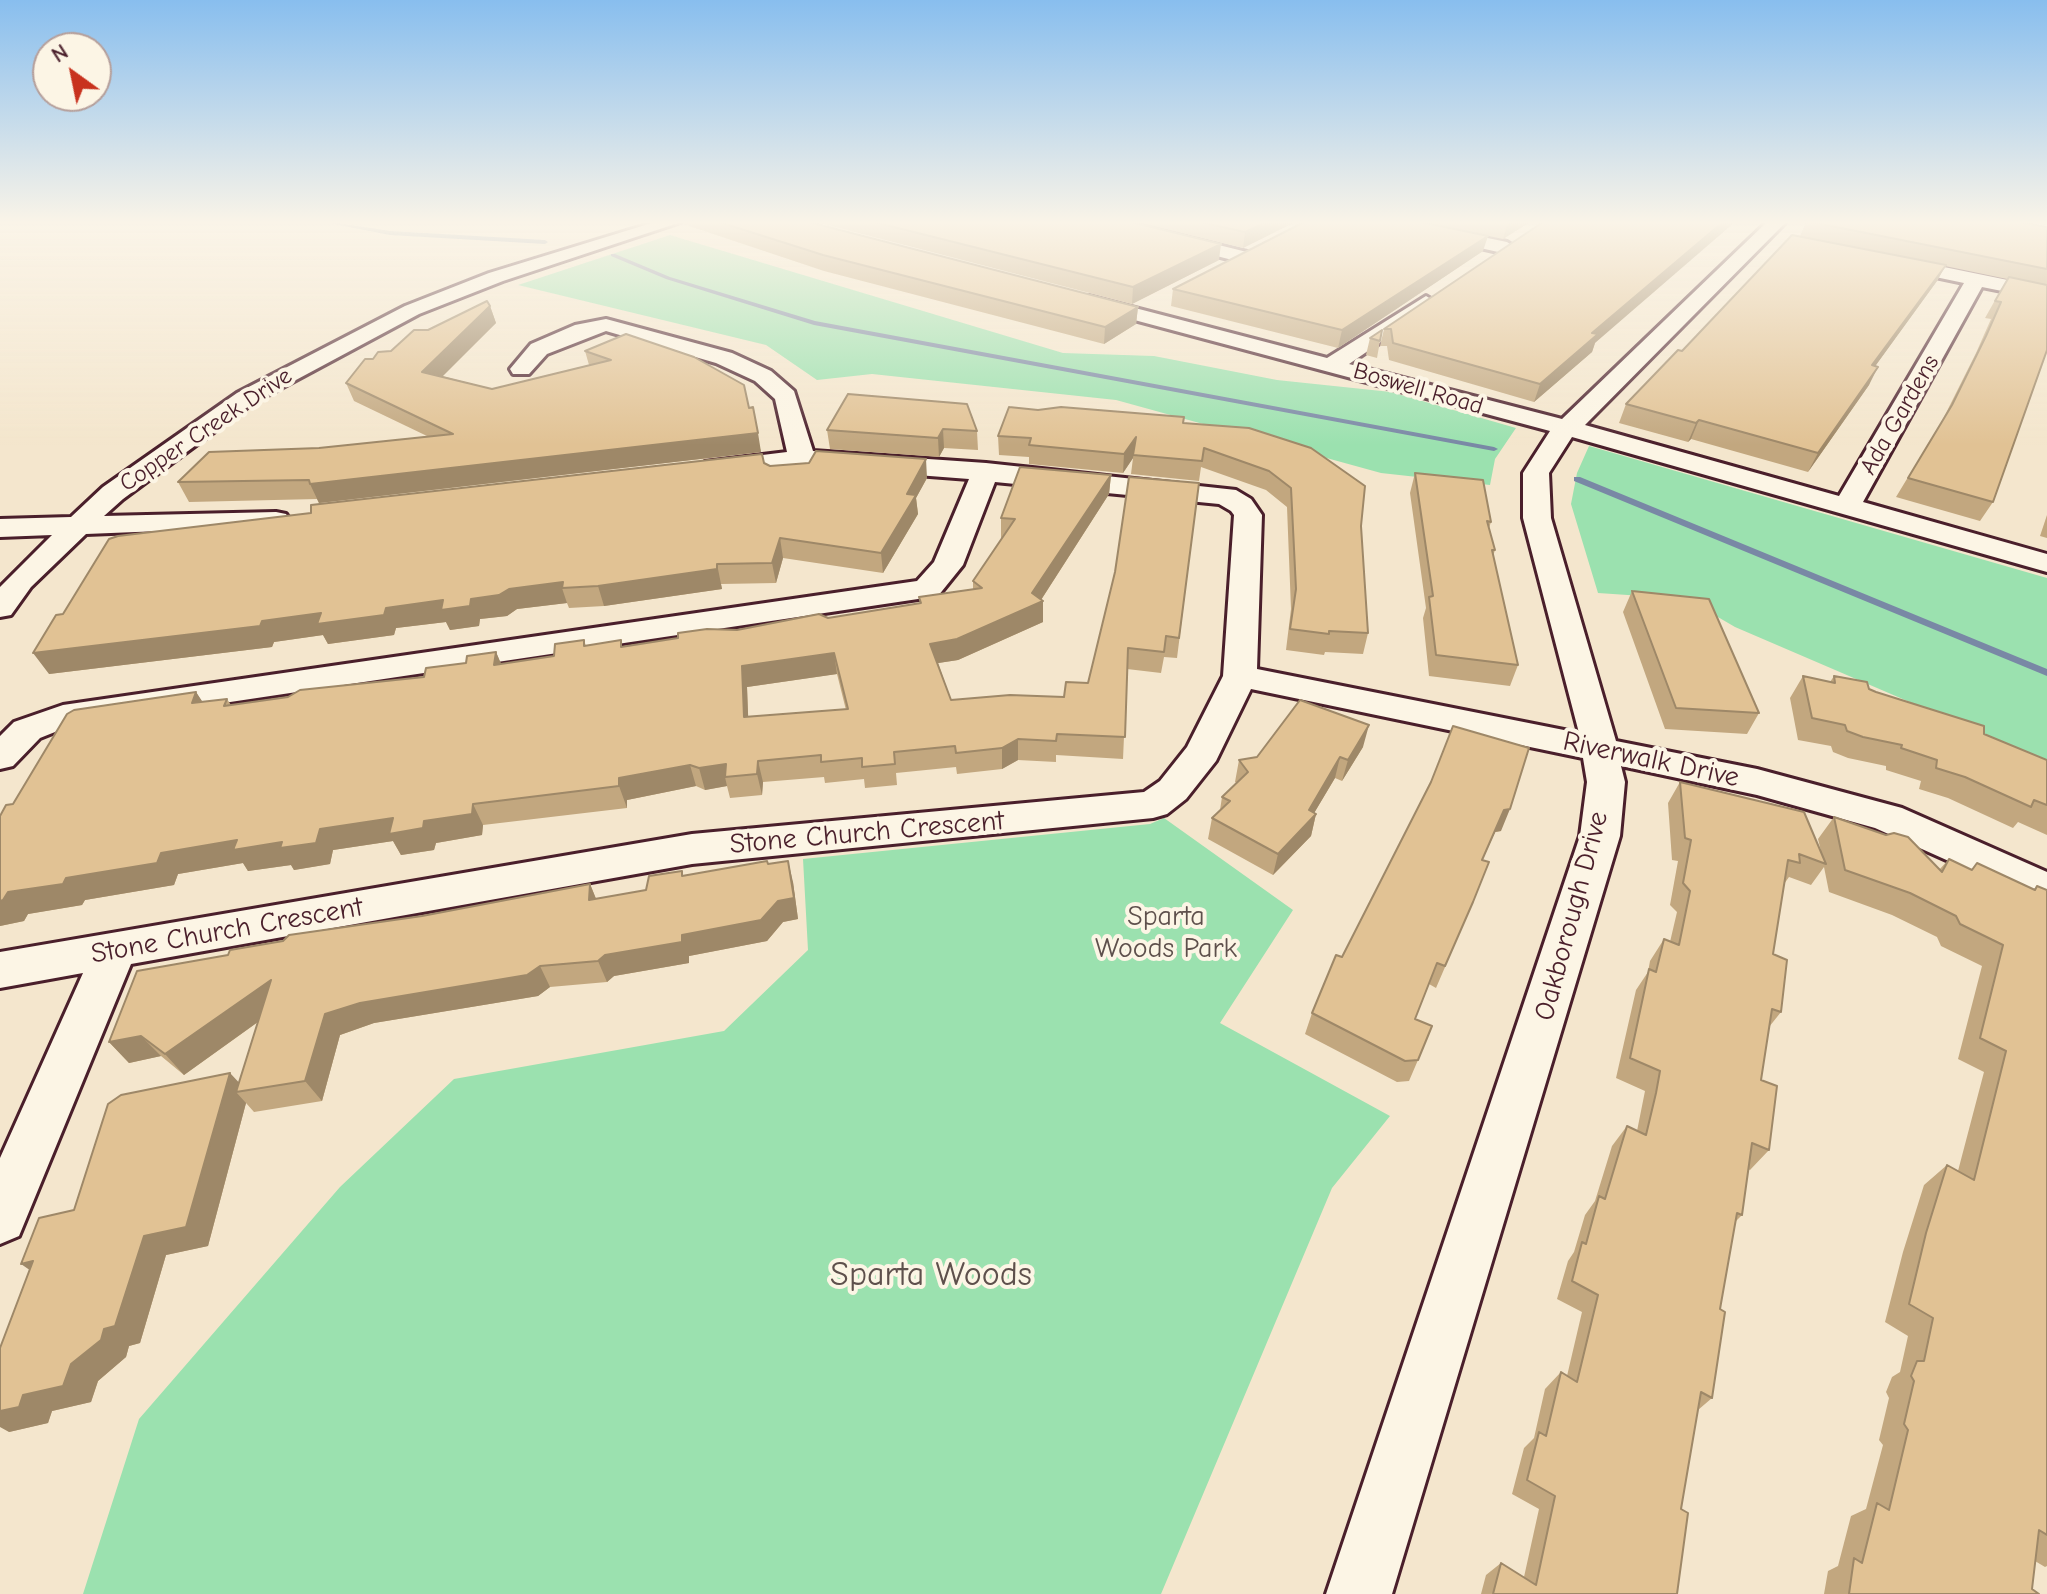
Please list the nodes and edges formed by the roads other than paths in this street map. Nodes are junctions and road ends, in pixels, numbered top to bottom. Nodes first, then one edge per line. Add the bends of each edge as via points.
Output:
1 (447, 296) edge
2 (1435, 296) edge
3 (1701, 296) edge
4 (1966, 296) edge
5 (1166, 297) dead end
6 (1074, 298) edge
7 (1136, 313) junction
8 (1332, 365) junction
9 (521, 369) dead end
10 (1566, 429) junction
11 (799, 458) junction
12 (690, 471) edge
13 (986, 471) junction
14 (1846, 508) junction
15 (302, 517) edge
16 (0, 528) edge
17 (73, 528) junction
18 (2047, 563) edge
19 (0, 608) edge
20 (1240, 676) junction
21 (1600, 749) junction
22 (0, 757) edge
23 (2047, 889) edge
24 (115, 951) junction
25 (0, 970) edge
26 (0, 1218) edge
27 (1359, 1594) edge

1 - 17 street, Copper Creek Drive via 343,344 245,398 175,445
2 - 8 street
3 - 10 street, Oakborough Drive
4 - 14 street, Ada Gardens
5 - 7 street
6 - 7 street, Boswell Road
7 - 8 street, Boswell Road
8 - 10 street, Boswell Road
9 - 11 street via 539,349 606,325 724,358 763,376 786,396 801,445
10 - 14 street, Boswell Road
10 - 21 street, Oakborough Drive via 1541,461 1535,500
11 - 12 street, Stone Church Crescent
11 - 13 street, Stone Church Crescent
13 - 20 street, Stone Church Crescent via 1196,491 1226,496 1241,505 1248,515
13 - 22 street via 948,565 927,589 63,716 27,730
14 - 18 street, Boswell Road
15 - 17 street
16 - 17 street
17 - 19 street, Copper Creek Drive
20 - 21 street, Riverwalk Drive
20 - 24 street, Stone Church Crescent via 1203,752 1173,790 1153,805 692,849
21 - 23 street, Riverwalk Drive via 1757,782 1888,818
21 - 27 street, Oakborough Drive via 1606,782 1590,872
24 - 25 street, Stone Church Crescent
24 - 26 street

